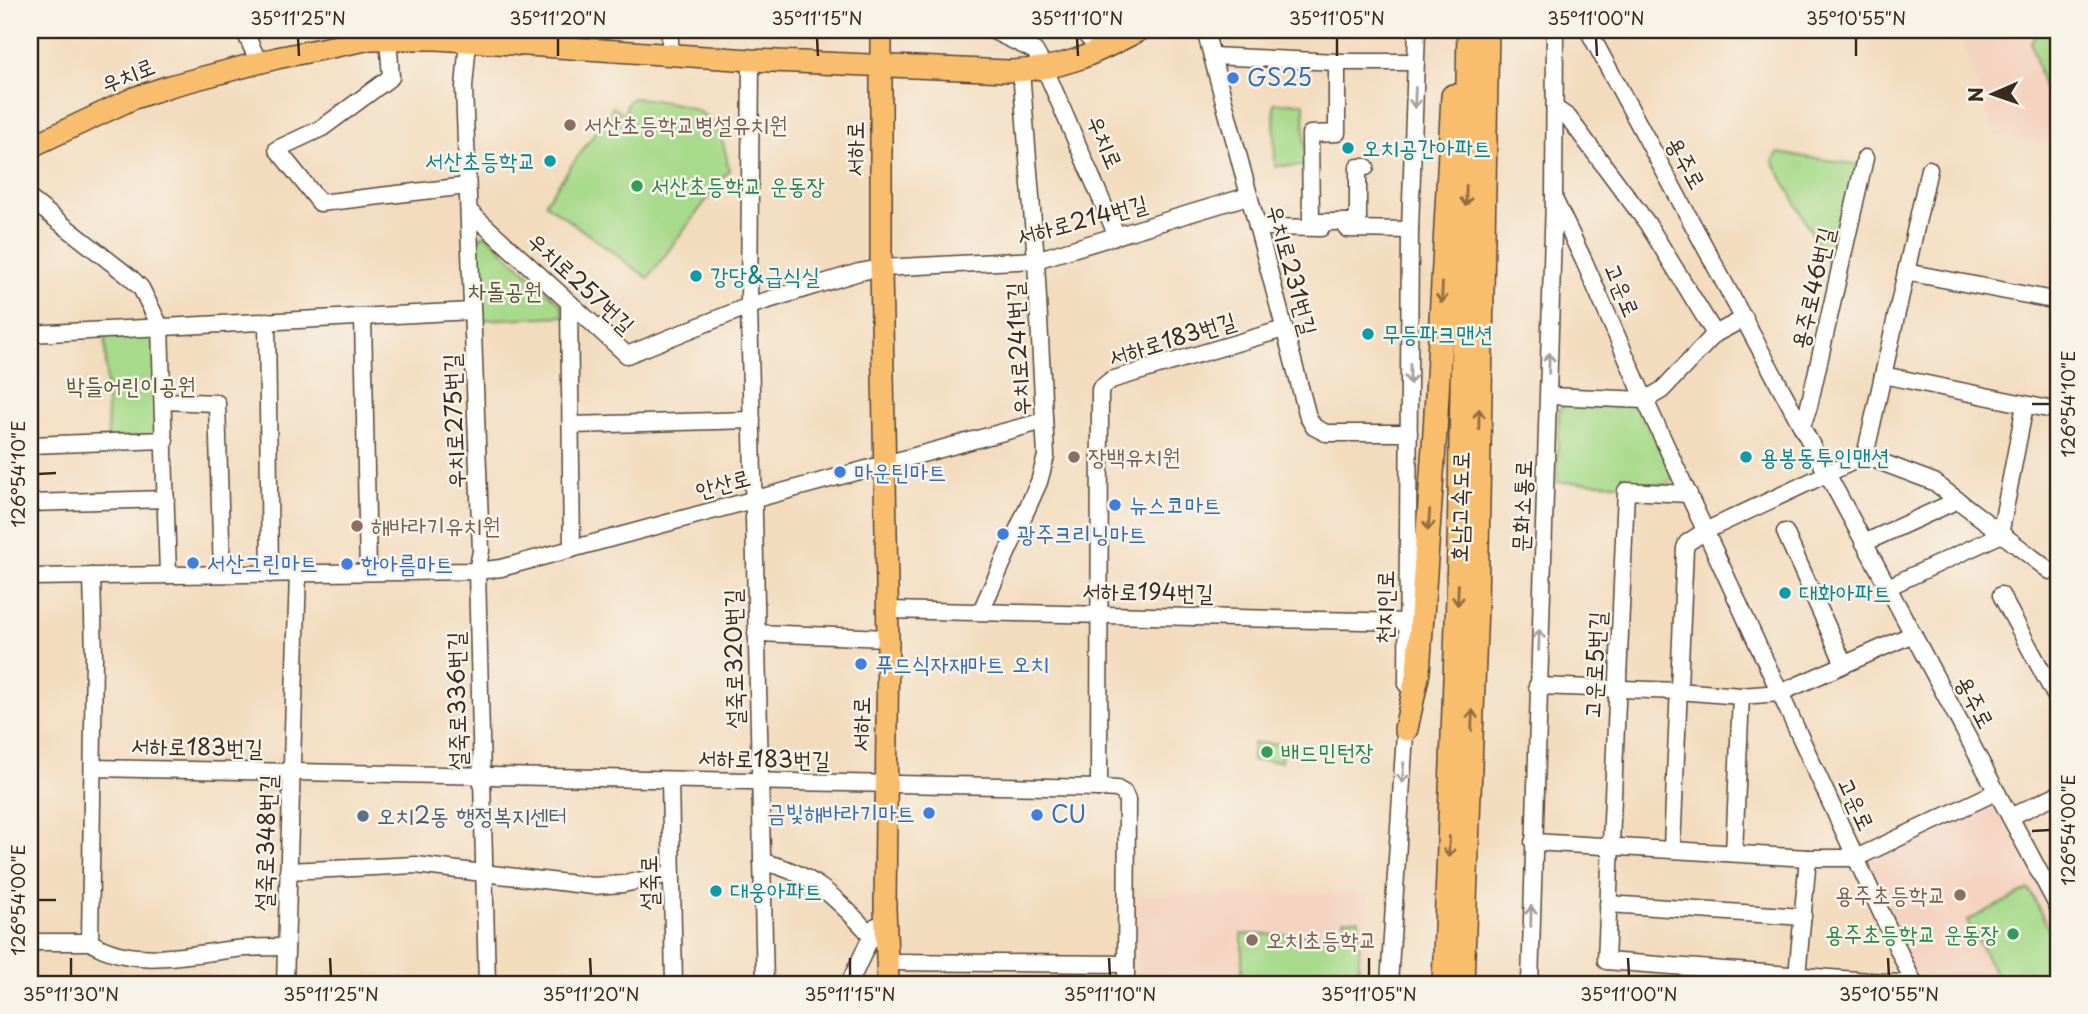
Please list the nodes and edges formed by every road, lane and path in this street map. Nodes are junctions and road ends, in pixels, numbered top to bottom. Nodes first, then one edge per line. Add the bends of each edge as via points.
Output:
1 (244, 30) edge
2 (670, 30) edge
3 (881, 30) edge
4 (991, 30) edge
5 (1080, 30) edge
6 (1140, 30) edge
7 (1205, 30) edge
8 (1418, 30) edge
9 (1459, 30) edge
10 (1469, 30) edge
11 (1487, 30) edge
12 (1555, 30) edge
13 (1588, 30) edge
14 (468, 35) edge
15 (346, 37) edge
16 (388, 38) junction
17 (1102, 50) junction
18 (670, 53) junction
19 (1212, 55) junction
20 (751, 60) junction
21 (1337, 62) junction
22 (1416, 62) junction
23 (259, 63) junction
24 (881, 66) junction
25 (1045, 69) junction
26 (1021, 71) junction
27 (1555, 108) junction
28 (30, 147) edge
29 (1865, 158) dead end
30 (1366, 167) dead end
31 (1929, 169) dead end
32 (467, 186) junction
33 (1248, 196) junction
34 (30, 199) edge
35 (1554, 199) junction
36 (469, 211) junction
37 (1257, 227) junction
38 (1410, 230) junction
39 (1117, 236) junction
40 (1036, 260) junction
41 (881, 268) junction
42 (1906, 272) junction
43 (2058, 302) edge
44 (569, 304) junction
45 (749, 306) junction
46 (472, 311) junction
47 (363, 317) junction
48 (1745, 318) junction
49 (267, 321) junction
50 (160, 326) junction
51 (1284, 329) junction
52 (35, 334) edge
53 (1715, 334) junction
54 (1883, 375) junction
55 (1549, 396) junction
56 (1645, 400) junction
57 (163, 401) junction
58 (2025, 405) junction
59 (2058, 411) edge
60 (752, 420) junction
61 (1044, 421) junction
62 (572, 425) junction
63 (1802, 426) junction
64 (1409, 433) junction
65 (164, 440) junction
66 (34, 444) edge
67 (1865, 456) junction
68 (886, 464) junction
69 (1826, 474) junction
70 (1689, 494) junction
71 (166, 499) junction
72 (1958, 499) junction
73 (753, 500) junction
74 (30, 503) edge
75 (1705, 531) junction
76 (1784, 532) dead end
77 (2000, 535) junction
78 (1864, 543) junction
79 (572, 549) junction
80 (477, 571) junction
81 (368, 572) junction
82 (2055, 572) edge
83 (298, 573) junction
84 (222, 574) junction
85 (270, 574) junction
86 (168, 575) junction
87 (92, 576) junction
88 (30, 577) edge
89 (1888, 587) junction
90 (2001, 595) dead end
91 (888, 610) junction
92 (981, 611) junction
93 (1098, 613) junction
94 (1408, 622) junction
95 (755, 634) junction
96 (1913, 634) junction
97 (888, 638) junction
98 (1844, 664) junction
99 (1537, 686) junction
100 (1616, 688) junction
101 (1678, 691) junction
102 (1780, 693) junction
103 (1741, 696) junction
104 (2058, 701) edge
105 (1406, 729) junction
106 (93, 768) junction
107 (291, 771) junction
108 (482, 777) junction
109 (670, 780) junction
110 (759, 782) junction
111 (886, 785) junction
112 (1099, 788) junction
113 (1996, 792) junction
114 (2058, 794) edge
115 (2010, 817) junction
116 (1533, 842) junction
117 (1610, 845) junction
118 (1672, 848) junction
119 (1734, 853) junction
120 (1808, 858) junction
121 (1856, 858) junction
122 (762, 862) junction
123 (288, 872) junction
124 (484, 872) junction
125 (671, 874) junction
126 (1608, 904) junction
127 (885, 907) junction
128 (2058, 907) edge
129 (1803, 917) junction
130 (871, 935) junction
131 (30, 942) edge
132 (90, 942) junction
133 (286, 947) junction
134 (887, 962) junction
135 (1126, 964) junction
136 (1797, 976) junction
137 (285, 984) edge
138 (487, 984) edge
139 (674, 984) edge
140 (765, 984) edge
141 (849, 984) edge
142 (888, 984) edge
143 (1126, 984) edge
144 (1389, 984) edge
145 (1444, 984) edge
146 (1462, 984) edge
147 (1530, 984) edge
148 (1912, 984) edge

1 - 23 street
2 - 18 street
3 - 24 main road, 서하로
4 - 25 street, 우치로 via 1035,51
5 - 17 street
6 - 17 main road, 우치로
7 - 19 street, 우치로231번길
8 - 22 street, 천지인로
9 -> 105 highway via 1418,671
10 -> 145 highway, 호남고속도로
146 -> 11 highway, 호남고속도로 via 1476,604
12 - 27 street, 문화소통로
13 - 48 street, 용주로
14 - 16 main road, 우치로
14 - 18 main road, 우치로
14 - 32 street, 우치로275번길 via 464,87
15 - 16 main road, 우치로
15 - 23 main road, 우치로
16 - 32 street via 391,77 322,128 277,149 320,203
17 - 25 main road, 우치로
18 - 20 main road, 우치로
19 - 21 street
19 - 33 street, 우치로231번길
20 - 24 main road, 우치로
20 - 45 street
21 - 22 street
21 - 30 street via 1337,133 1310,134 1311,222 1358,222 1358,167
22 -> 38 street, 천지인로
23 - 28 main road, 우치로 via 134,98
24 - 26 main road, 우치로
24 - 41 main road, 서하로
25 - 26 main road, 우치로
25 - 39 street, 우치로
26 - 40 street, 우치로241번길
27 - 35 street, 문화소통로
27 - 53 street via 1568,117 1647,223
29 - 63 street, 용주로46번길
31 - 42 street
32 - 36 street, 우치로275번길
33 - 37 street, 우치로231번길
33 - 39 street, 서하로214번길
34 - 50 street via 131,278
55 -> 35 street, 문화소통로
35 - 56 street, 고운로
36 - 44 street, 우치로257번길
36 - 46 street, 우치로275번길
37 - 38 street
37 - 51 street, 우치로231번길
38 -> 64 street, 천지인로
39 - 40 street, 서하로214번길
40 - 41 street, 서하로214번길
40 - 61 street, 우치로241번길
41 - 45 street
41 - 68 main road, 서하로
42 - 43 street
42 - 54 street
44 - 45 street, 우치로257번길 via 627,355
44 - 62 street
45 - 60 street
46 - 47 street
46 - 80 street, 우치로275번길 via 481,551
47 - 49 street
47 - 81 street
48 - 53 street
48 - 63 street, 용주로
49 - 50 street
49 - 85 street
50 - 52 street
50 - 57 street
51 - 64 street, 우치로231번길 via 1314,426 1326,433
51 - 93 street, 서하로183번길 via 1111,380 1100,389
53 - 56 street via 1662,390
54 - 58 street
54 - 67 street
55 - 56 street
99 -> 55 street, 문화소통로
56 - 70 street, 고운로
57 - 65 street
57 - 84 street via 217,403
58 - 59 street
58 - 77 street
60 - 62 street
60 - 73 street
61 - 68 street
61 - 92 street, 우치로241번길 via 1044,465
62 - 79 street
63 - 69 street, 용주로
64 - 94 street, 천지인로
65 - 66 street
65 - 71 street
67 - 69 street
67 - 72 street via 1934,482
68 - 73 street, 안산로
68 - 91 main road, 서하로
69 - 75 street
69 - 78 street, 용주로
70 - 75 street, 고운로
70 - 100 street, 고운로5번길 via 1626,491
71 - 74 street
71 - 86 street
72 - 77 street
72 - 78 street
73 - 79 street, 안산로
73 - 95 street, 설죽로320번길
75 - 101 street via 1685,548
75 - 102 street, 고운로
76 - 98 street
77 - 82 street
77 - 89 street
78 - 89 street, 용주로
79 - 80 street, 안산로
80 - 81 street, 안산로
80 - 108 street, 설죽로336번길
81 - 83 street, 안산로
83 - 85 street, 안산로
83 - 107 street, 설죽로348번길
84 - 85 street, 안산로
84 - 86 street, 안산로
86 - 87 street, 안산로
87 - 88 street, 안산로
87 - 106 street
89 - 96 street, 용주로
90 - 104 street
91 - 92 street, 서하로194번길
91 - 97 main road, 서하로
92 - 93 street, 서하로194번길
93 - 94 street, 서하로194번길
93 - 112 street, 서하로183번길
94 - 105 street, 천지인로
95 - 97 street
95 - 110 street, 설죽로320번길
96 - 98 street
96 - 113 street, 용주로
97 - 111 main road, 서하로
98 - 102 street
99 - 100 street
99 - 116 street, 문화소통로
100 - 101 street
100 - 117 street, 고운로5번길
101 - 103 street
101 - 118 street
102 - 103 street
102 - 121 street, 고운로
103 - 119 street
105 -> 144 street, 천지인로
106 - 107 street, 서하로183번길
106 - 132 street
107 - 108 street, 서하로183번길
107 - 123 street, 설죽로348번길
108 - 109 street, 서하로183번길
108 - 124 street, 설죽로336번길
109 - 110 street, 서하로183번길
109 - 125 street, 설죽로
110 - 111 street, 서하로183번길
110 - 122 street, 설죽로320번길
111 - 112 street, 서하로183번길
111 - 127 main road, 서하로
112 - 135 street via 1117,789 1127,800
113 - 115 street, 용주로
113 - 121 street, 고운로
114 - 115 street
115 - 128 street, 용주로
116 - 117 street
147 -> 116 street, 문화소통로
117 - 118 street
117 - 126 street, 고운로5번길
118 - 119 street
119 - 120 street
120 - 121 street
120 - 129 street
121 - 148 street, 고운로
122 - 130 street via 807,877
122 - 140 street, 설죽로320번길
123 - 124 street via 401,865
123 - 133 street, 설죽로348번길
124 - 125 street via 593,886
124 - 138 street, 설죽로336번길
125 - 139 street, 설죽로
126 - 129 street
126 - 136 street, 고운로5번길 via 1606,961
127 - 130 street
127 - 134 main road, 서하로
129 - 136 street
130 - 141 street
131 - 132 street
132 - 133 street via 118,954 173,957
133 - 137 street, 설죽로348번길
134 - 135 street
134 - 142 main road, 서하로
135 - 143 street
136 - 148 street, 고운로5번길

